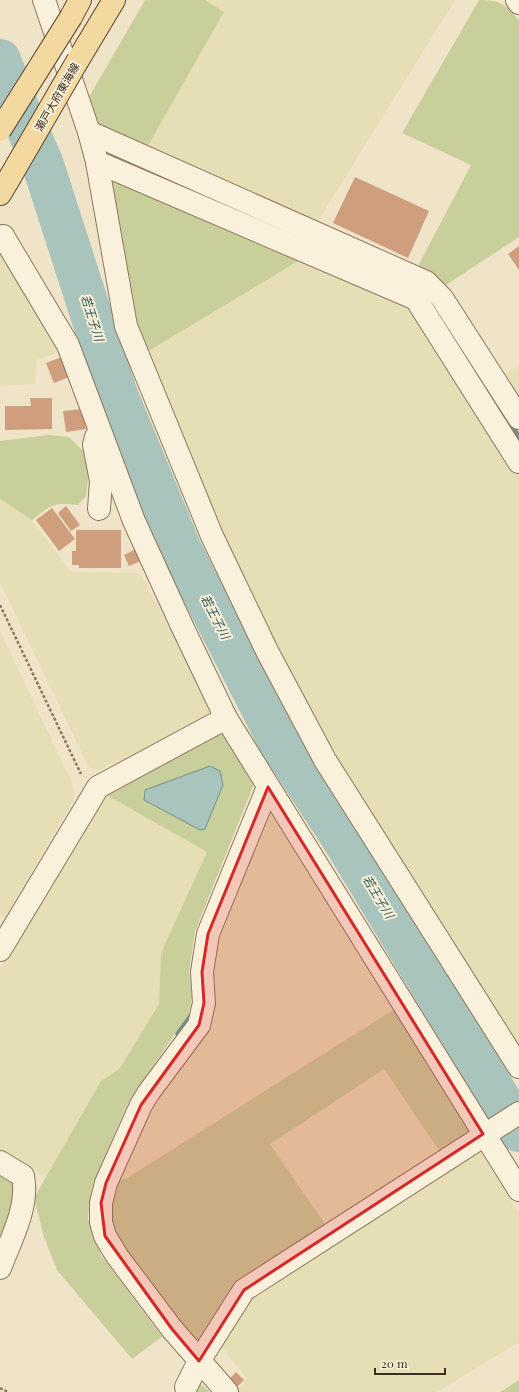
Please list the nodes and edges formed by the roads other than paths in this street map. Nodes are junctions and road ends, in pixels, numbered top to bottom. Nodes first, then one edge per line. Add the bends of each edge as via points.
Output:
1 (44, 0) edge
2 (114, 0) edge
3 (517, 0) edge
4 (519, 3) edge
5 (76, 9) edge
6 (0, 130) edge
7 (89, 132) junction
8 (97, 162) junction
9 (4, 187) edge
10 (2, 236) dead end
11 (519, 418) edge
12 (99, 425) junction
13 (519, 462) edge
14 (99, 509) dead end
15 (226, 718) junction
16 (268, 787) junction
17 (0, 950) edge
18 (519, 1067) edge
19 (519, 1113) edge
20 (483, 1134) junction
21 (0, 1162) edge
22 (519, 1190) edge
23 (0, 1268) edge
24 (199, 1361) junction
25 (186, 1387) dead end
26 (227, 1392) edge

1 - 7 street
2 - 9 main road, 瀬戸大府東海線, bridge
3 - 4 street
5 - 6 main road, bridge
7 - 8 street
7 - 11 street via 426,282 442,298
8 - 13 street via 416,299
8 - 18 street via 126,326 216,543 267,651 325,760
10 - 12 street via 68,345
12 - 14 street via 94,445 101,481
12 - 15 street via 134,520
15 - 16 street
15 - 17 street via 98,788
16 - 20 street
16 - 24 street via 208,934 202,972 204,1003 199,1025 141,1105 106,1183 101,1203 101,1222 105,1236 117,1256
19 - 20 street
20 - 22 street
20 - 24 street via 244,1290
21 - 23 street via 23,1176 25,1186 24,1202
24 - 25 street
24 - 26 street

